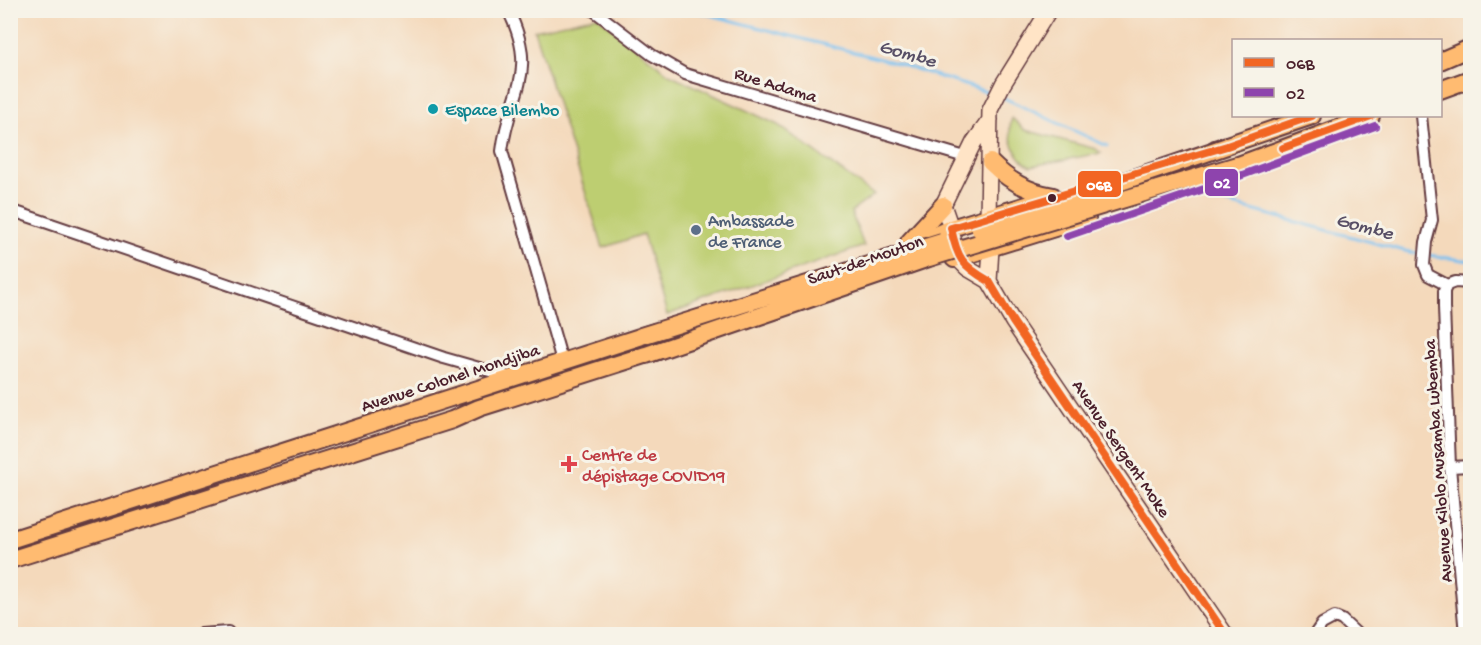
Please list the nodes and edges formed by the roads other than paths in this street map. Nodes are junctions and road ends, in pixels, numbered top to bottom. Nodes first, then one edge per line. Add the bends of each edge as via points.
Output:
1 (508, 10) edge
2 (593, 10) edge
3 (1049, 10) edge
4 (1470, 48) edge
5 (1442, 60) edge
6 (1470, 79) edge
7 (1442, 89) edge
8 (990, 115) junction
9 (1309, 117) edge
10 (1368, 117) edge
11 (1421, 117) edge
12 (1227, 146) junction
13 (965, 158) junction
14 (990, 162) junction
15 (1237, 165) junction
16 (1056, 197) junction
17 (943, 205) junction
18 (1014, 209) junction
19 (10, 210) edge
20 (988, 217) junction
21 (951, 228) junction
22 (1023, 238) junction
23 (922, 241) junction
24 (991, 248) junction
25 (902, 249) junction
26 (957, 258) junction
27 (930, 266) junction
28 (989, 281) junction
29 (1470, 283) edge
30 (1447, 285) junction
31 (641, 336) junction
32 (646, 355) junction
33 (562, 361) junction
34 (511, 377) junction
35 (516, 397) junction
36 (1470, 466) edge
37 (1450, 467) junction
38 (39, 531) junction
39 (10, 540) edge
40 (45, 549) junction
41 (10, 560) edge
42 (1468, 622) edge
43 (228, 632) dead end
44 (201, 634) edge
45 (1225, 634) edge
46 (1315, 634) edge
47 (1357, 634) edge
48 (1465, 634) edge

1 - 33 street via 518,30 522,76 504,131 502,152
2 - 13 street, Rue Adama via 652,56 685,74
3 - 8 main road via 1003,84
4 - 5 main road
6 - 7 main road
8 - 13 main road
8 - 14 main road
9 - 12 main road
10 - 15 main road
11 - 30 street via 1432,220 1424,265 1428,275
12 - 16 main road, Avenue Colonel Mondjiba
12 - 31 main road, Saut-de-Mouton, bridge via 1043,210
13 - 17 main road
14 - 16 main road via 1016,184 1037,194
14 - 20 main road
15 - 22 main road
15 - 32 main road, Saut-de-Mouton, bridge via 929,258
16 - 18 main road, Avenue Colonel Mondjiba
17 - 21 main road
17 - 25 main road
18 - 20 main road, Avenue Colonel Mondjiba
18 - 22 main road
19 - 34 street via 444,358
20 - 21 main road, Avenue Colonel Mondjiba
20 - 24 main road
21 - 23 main road, Avenue Colonel Mondjiba
21 - 26 main road
22 - 24 main road
23 - 25 main road, Avenue Colonel Mondjiba
23 - 27 main road
24 - 26 main road
24 - 28 main road
25 - 31 main road, Avenue Colonel Mondjiba
26 - 27 main road
26 - 28 main road
27 - 32 main road
28 - 45 main road, Avenue Sergent Moke
29 - 30 street
30 - 37 street, Avenue Kilolo Musamba Lubemba via 1444,307
31 - 33 main road, Avenue Colonel Mondjiba
32 - 35 main road
33 - 34 main road, Avenue Colonel Mondjiba
34 - 35 main road
34 - 38 main road, Avenue Colonel Mondjiba
35 - 40 main road
36 - 37 street
37 - 42 street, Avenue Kilolo Musamba Lubemba
38 - 39 main road, Avenue Colonel Mondjiba
38 - 40 main road
40 - 41 main road
42 - 48 street, Avenue Kilolo Musamba Lubemba
43 - 44 street
46 - 47 street via 1322,624 1335,617

